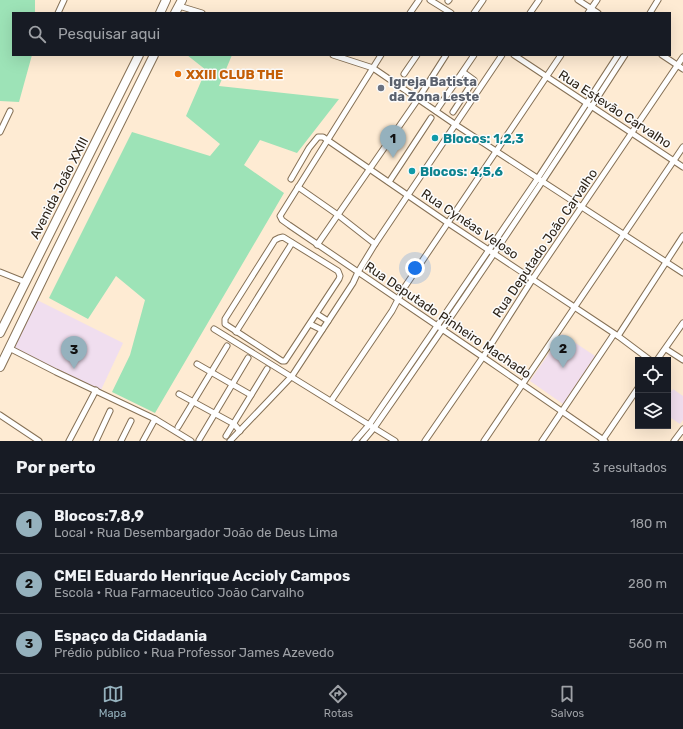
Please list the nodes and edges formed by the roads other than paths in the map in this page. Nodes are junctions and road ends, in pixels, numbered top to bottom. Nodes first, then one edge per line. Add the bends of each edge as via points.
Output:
1 (64, 0) edge
2 (166, 0) edge
3 (419, 0) edge
4 (430, 0) edge
5 (483, 0) edge
6 (539, 0) edge
7 (578, 0) edge
8 (597, 0) edge
9 (658, 0) edge
10 (179, 6) edge
11 (590, 11) edge
12 (58, 12) edge
13 (160, 12) edge
14 (199, 12) edge
15 (411, 12) edge
16 (449, 12) edge
17 (475, 12) edge
18 (531, 12) edge
19 (651, 12) edge
20 (138, 56) edge
21 (151, 56) edge
22 (336, 56) edge
23 (380, 56) edge
24 (416, 56) edge
25 (445, 56) edge
26 (473, 56) edge
27 (501, 56) edge
28 (515, 56) edge
29 (560, 56) edge
30 (617, 56) edge
31 (624, 56) edge
32 (664, 56) edge
33 (683, 57) edge
34 (677, 65) junction
35 (373, 68) junction
36 (683, 69) edge
37 (463, 72) junction
38 (404, 74) dead end
39 (546, 77) junction
40 (418, 99) junction
41 (586, 103) junction
42 (592, 107) junction
43 (10, 111) dead end
44 (436, 112) junction
45 (452, 112) dead end
46 (431, 118) dead end
47 (456, 125) junction
48 (0, 132) edge
49 (632, 133) junction
50 (328, 140) junction
51 (683, 147) edge
52 (496, 151) junction
53 (674, 161) junction
54 (683, 167) edge
55 (369, 169) junction
56 (538, 178) junction
57 (291, 179) dead end
58 (389, 182) junction
59 (543, 182) junction
60 (298, 187) junction
61 (408, 196) junction
62 (582, 208) junction
63 (338, 215) junction
64 (448, 223) junction
65 (623, 234) junction
66 (683, 236) edge
67 (292, 243) junction
68 (376, 244) junction
69 (317, 245) junction
70 (489, 251) junction
71 (494, 254) junction
72 (666, 262) junction
73 (0, 272) edge
74 (358, 272) junction
75 (683, 273) edge
76 (532, 280) junction
77 (25, 282) junction
78 (398, 299) junction
79 (574, 308) junction
80 (317, 314) junction
81 (23, 318) junction
82 (328, 321) junction
83 (683, 323) edge
84 (310, 324) junction
85 (437, 326) junction
86 (214, 329) dead end
87 (443, 329) junction
88 (322, 330) junction
89 (236, 332) junction
90 (0, 333) edge
91 (616, 335) junction
92 (227, 346) dead end
93 (9, 348) junction
94 (666, 349) junction
95 (483, 357) junction
96 (646, 357) edge
97 (660, 357) edge
98 (248, 358) dead end
99 (0, 360) edge
100 (683, 360) edge
101 (197, 364) dead end
102 (0, 367) edge
103 (267, 369) dead end
104 (211, 372) junction
105 (292, 376) junction
106 (232, 384) junction
107 (523, 384) junction
108 (96, 390) junction
109 (635, 393) edge
110 (179, 394) dead end
111 (251, 395) junction
112 (331, 401) junction
113 (194, 402) junction
114 (110, 411) dead end
115 (562, 411) junction
116 (214, 414) junction
117 (0, 415) edge
118 (155, 419) junction
119 (131, 421) dead end
120 (234, 424) junction
121 (369, 425) junction
122 (178, 427) dead end
123 (374, 428) junction
124 (683, 429) edge
125 (240, 430) junction
126 (226, 436) dead end
127 (199, 440) dead end
128 (604, 440) edge
129 (39, 441) edge
130 (69, 441) edge
131 (96, 441) edge
132 (121, 441) edge
133 (143, 441) edge
134 (191, 441) edge
135 (230, 441) edge
136 (355, 441) edge
137 (363, 441) edge
138 (395, 441) edge
139 (425, 441) edge
140 (484, 441) edge
141 (542, 441) edge
142 (674, 441) edge

1 - 12 street
2 - 13 main road
3 - 15 street
4 - 16 street
5 - 17 street
6 - 18 street
7 - 11 street
8 - 11 street
9 - 19 street
10 - 14 street
20 - 77 main road, Avenida João XXIII
21 - 81 main road, Avenida João XXIII
22 - 35 street
23 - 35 street
24 - 38 street
25 - 40 street
26 - 37 street
27 - 47 street
28 - 39 street, Rua Estevão Carvalho
29 - 39 street
30 - 41 street
31 - 42 street
32 - 34 street
33 - 34 street, Rua Deputado João Carvalho
34 - 36 street
34 - 49 street, Rua Deputado João Carvalho
35 - 40 street
35 - 50 street
37 - 44 street
37 - 45 street via 474,80
39 - 41 street, Rua Estevão Carvalho
39 - 52 street
40 - 44 street
40 - 55 street
41 - 42 street, Rua Estevão Carvalho
41 - 56 street
42 - 49 street, Rua Estevão Carvalho
42 - 59 street
43 - 48 street
44 - 47 street
46 - 58 street
47 - 52 street
47 - 61 street
49 - 53 street, Rua Estevão Carvalho
49 - 62 street, Rua Deputado João Carvalho
50 - 55 street, Rua Cynéas Veloso
50 - 57 street via 318,137
50 - 60 street
51 - 53 street
52 - 56 street
52 - 64 street
53 - 54 street, Rua Estevão Carvalho
53 - 65 street
55 - 58 street, Rua Cynéas Veloso
55 - 63 street
56 - 59 street
56 - 70 street
58 - 61 street, Rua Cynéas Veloso
59 - 62 street
59 - 71 street
60 - 63 street
60 - 69 street, Rua Deputado Pinheiro Machado via 280,216 284,222
61 - 64 street, Rua Cynéas Veloso
61 - 68 street
62 - 65 street
62 - 76 street, Rua Deputado João Carvalho
63 - 68 street
63 - 69 street
64 - 70 street, Rua Cynéas Veloso
64 - 78 street
65 - 72 street
65 - 79 street
66 - 72 street
67 - 80 street via 338,271 340,276
67 - 89 street
67 - 89 street via 283,237 275,240 225,319 225,324
68 - 74 street
69 - 74 street, Rua Deputado Pinheiro Machado
70 - 71 street, Rua Cynéas Veloso
70 - 85 street
71 - 76 street, Rua Cynéas Veloso
71 - 87 street
72 - 75 street
72 - 91 street
73 - 77 street
74 - 78 street, Rua Deputado Pinheiro Machado
74 - 82 street
76 - 79 street, Rua Cynéas Veloso
76 - 95 street, Rua Deputado João Carvalho
77 - 90 main road, Avenida João XXIII
78 - 85 street, Rua Deputado Pinheiro Machado
78 - 112 street
79 - 91 street, Rua Cynéas Veloso
79 - 107 street
80 - 82 street
80 - 84 street
81 - 93 main road, Avenida João XXIII
81 - 99 main road, Avenida João XXIII
82 - 88 street
83 - 94 street
84 - 88 street
84 - 89 street via 284,361
85 - 87 street, Rua Deputado Pinheiro Machado
85 - 121 street
86 - 105 street
87 - 95 street, Rua Deputado Pinheiro Machado
87 - 123 street
88 - 105 street
91 - 96 street, Rua Cynéas Veloso
91 - 115 street
92 - 104 street
93 - 102 main road, Avenida João XXIII
93 - 108 street
94 - 97 street
94 - 100 street
95 - 107 street, Rua Deputado Pinheiro Machado
95 - 139 street, Rua Deputado João Carvalho
98 - 106 street
101 - 104 street
103 - 111 street
104 - 106 street
104 - 113 street
105 - 112 street
105 - 125 street
106 - 111 street
106 - 116 street
107 - 115 street, Rua Deputado Pinheiro Machado
107 - 140 street
108 - 118 street
108 - 130 street
109 - 128 street
110 - 113 street
111 - 120 street
112 - 121 street
113 - 116 street
113 - 122 street
114 - 131 street
115 - 128 street, Rua Deputado Pinheiro Machado
115 - 141 street
116 - 120 street
116 - 127 street
117 - 129 street
118 - 133 street
118 - 134 street
119 - 132 street
120 - 125 street
120 - 126 street
121 - 123 street
121 - 136 street
123 - 137 street
123 - 138 street
124 - 142 street
125 - 135 street

